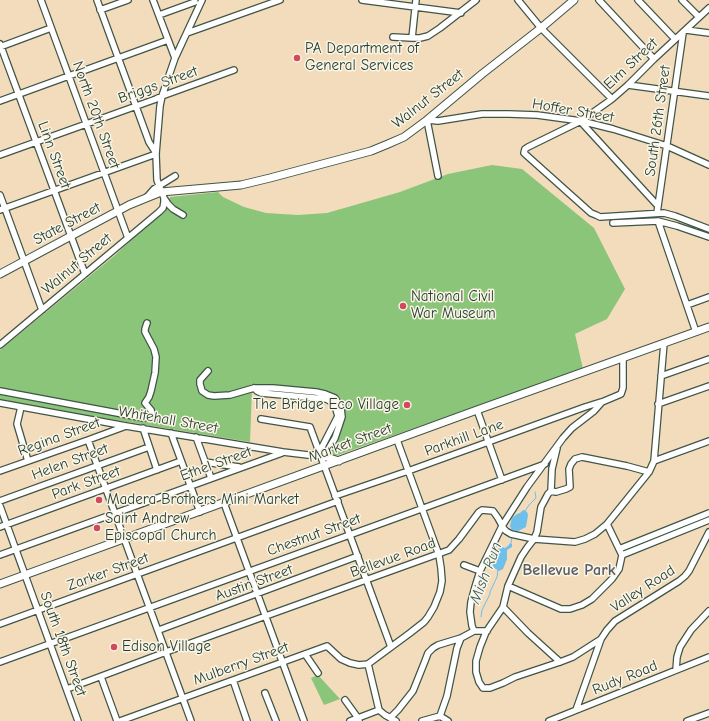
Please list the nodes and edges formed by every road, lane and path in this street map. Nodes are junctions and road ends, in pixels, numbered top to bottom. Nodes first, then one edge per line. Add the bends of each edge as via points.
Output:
1 (41, 0) edge
2 (97, 0) edge
3 (128, 0) edge
4 (153, 0) edge
5 (202, 0) edge
6 (280, 0) edge
7 (362, 0) edge
8 (416, 0) edge
9 (476, 0) edge
10 (518, 0) edge
11 (574, 0) edge
12 (599, 0) edge
13 (638, 0) edge
14 (682, 0) edge
15 (195, 2) dead end
16 (267, 2) edge
17 (416, 7) junction
18 (709, 8) edge
19 (100, 10) junction
20 (461, 13) junction
21 (159, 16) junction
22 (699, 17) junction
23 (51, 28) junction
24 (541, 28) junction
25 (684, 31) junction
26 (187, 33) junction
27 (709, 33) edge
28 (393, 37) dead end
29 (412, 38) junction
30 (675, 39) junction
31 (168, 40) junction
32 (0, 46) edge
33 (118, 58) junction
34 (175, 58) junction
35 (654, 59) junction
36 (234, 70) dead end
37 (69, 76) junction
38 (628, 85) junction
39 (674, 92) junction
40 (19, 94) junction
41 (162, 96) junction
42 (709, 96) edge
43 (612, 99) junction
44 (0, 101) edge
45 (136, 106) junction
46 (427, 120) junction
47 (581, 122) junction
48 (86, 124) junction
49 (36, 142) junction
50 (666, 146) junction
51 (156, 154) junction
52 (0, 155) edge
53 (709, 165) edge
54 (104, 172) junction
55 (175, 176) dead end
56 (438, 176) dead end
57 (54, 190) junction
58 (161, 192) junction
59 (0, 195) edge
60 (658, 206) junction
61 (2, 209) edge
62 (118, 211) junction
63 (658, 213) junction
64 (184, 216) dead end
65 (658, 220) junction
66 (613, 223) dead end
67 (709, 229) edge
68 (71, 236) junction
69 (709, 237) edge
70 (128, 238) junction
71 (24, 261) junction
72 (0, 274) edge
73 (85, 274) junction
74 (709, 297) edge
75 (687, 305) junction
76 (42, 310) junction
77 (147, 323) dead end
78 (709, 328) edge
79 (696, 332) junction
80 (664, 343) junction
81 (0, 345) edge
82 (623, 359) junction
83 (709, 359) edge
84 (208, 371) dead end
85 (661, 376) junction
86 (709, 386) edge
87 (0, 391) edge
88 (602, 402) junction
89 (0, 403) edge
90 (658, 404) junction
91 (20, 407) junction
92 (477, 410) junction
93 (261, 419) dead end
94 (126, 426) junction
95 (143, 428) junction
96 (171, 433) junction
97 (196, 437) junction
98 (88, 440) junction
99 (397, 440) junction
100 (489, 441) junction
101 (709, 441) edge
102 (149, 447) junction
103 (557, 448) junction
104 (283, 452) junction
105 (320, 455) junction
106 (28, 461) junction
107 (181, 461) junction
108 (339, 461) junction
109 (654, 461) junction
110 (205, 462) junction
111 (545, 464) junction
112 (98, 465) junction
113 (324, 466) junction
114 (241, 467) junction
115 (157, 470) junction
116 (0, 471) edge
117 (408, 471) junction
118 (649, 472) junction
119 (211, 478) junction
120 (502, 480) junction
121 (190, 486) junction
122 (106, 488) junction
123 (551, 491) junction
124 (337, 499) junction
125 (0, 501) edge
126 (224, 503) junction
127 (0, 506) edge
128 (422, 509) junction
129 (200, 512) junction
130 (115, 513) junction
131 (709, 514) edge
132 (709, 520) edge
133 (607, 524) junction
134 (7, 525) junction
135 (502, 526) junction
136 (0, 528) edge
137 (709, 532) edge
138 (350, 535) junction
139 (237, 538) junction
140 (125, 539) junction
141 (534, 539) junction
142 (16, 550) junction
143 (621, 552) junction
144 (438, 554) junction
145 (0, 555) edge
146 (358, 556) junction
147 (464, 565) dead end
148 (480, 570) junction
149 (249, 572) junction
150 (138, 574) junction
151 (25, 575) junction
152 (367, 580) junction
153 (0, 584) edge
154 (508, 586) junction
155 (258, 594) junction
156 (150, 608) junction
157 (503, 608) junction
158 (38, 610) junction
159 (709, 611) edge
160 (266, 616) junction
161 (0, 624) edge
162 (159, 630) junction
163 (474, 631) junction
164 (488, 631) junction
165 (461, 638) junction
166 (601, 639) junction
167 (50, 644) junction
168 (391, 647) junction
169 (166, 652) junction
170 (305, 654) junction
171 (709, 657) edge
172 (0, 662) edge
173 (282, 662) junction
174 (560, 662) junction
175 (368, 664) junction
176 (676, 670) junction
177 (318, 673) dead end
178 (101, 677) junction
179 (233, 680) junction
180 (67, 689) junction
181 (265, 693) dead end
182 (183, 698) junction
183 (344, 700) dead end
184 (379, 710) junction
185 (576, 710) junction
186 (709, 713) edge
187 (440, 716) junction
188 (390, 718) junction
189 (358, 719) edge
190 (78, 721) edge
191 (116, 721) edge
192 (120, 721) edge
193 (191, 721) edge
194 (247, 721) edge
195 (276, 721) edge
196 (304, 721) edge
197 (350, 721) edge
198 (396, 721) edge
199 (422, 721) edge
200 (448, 721) edge
201 (549, 721) edge
202 (687, 721) edge

1 - 23 street, North 20th Street
2 - 19 street
3 - 19 street
4 - 21 street
5 - 26 street
6 - 16 street
7 - 17 street
8 - 17 street
9 - 20 street
10 - 24 street
11 - 24 main road, Walnut Street
12 - 35 street
13 - 30 street
14 - 22 street
15 - 21 street
16 - 26 street
17 - 20 street
17 - 29 street
18 - 22 street, Elm Street
19 - 33 street
20 - 29 street via 428,36
21 - 31 street
22 - 25 street, Elm Street
23 - 32 street
23 - 37 street, North 20th Street
24 - 43 street
24 - 46 main road, Walnut Street
25 - 27 street
25 - 30 street, Elm Street
25 - 39 street, South 26th Street
26 - 34 street
28 - 29 street
30 - 35 street, Elm Street
31 - 33 street
31 - 34 street
32 - 40 street, Linn Street
33 - 37 street
33 - 45 street
34 - 41 street
35 - 38 street, Elm Street
36 - 41 street, Briggs Street
37 - 40 street
37 - 48 street, North 20th Street
38 - 39 street
38 - 43 street, Elm Street
39 - 42 street
39 - 50 street, South 26th Street
40 - 44 street
40 - 49 street, Linn Street
41 - 45 street, Briggs Street
41 - 51 street
43 - 47 street, Elm Street
45 - 48 street, Briggs Street
45 - 51 street
46 - 47 street, Hoffer Street via 509,114 537,115
46 - 56 street
46 - 58 main road, Walnut Street via 404,137 371,151 241,185
47 - 50 street, Hoffer Street
47 - 60 street
47 - 63 street, Elm Street via 528,147 524,153 596,216
48 - 49 street, Briggs Street
48 - 54 street, North 20th Street
49 - 52 street, Briggs Street
49 - 57 street, Linn Street
50 - 53 street, Hoffer Street
50 - 60 street, South 26th Street
51 - 54 street
51 - 58 street via 157,180
54 - 57 street
54 - 62 street, North 20th Street
55 - 58 street, State Street
57 - 61 street
57 - 68 street, Linn Street
58 - 62 main road, State Street
58 - 64 street via 170,207
58 - 70 street, Walnut Street via 163,208
59 - 61 street
60 - 63 street, South 26th Street
61 - 71 street
62 - 68 main road, State Street
62 - 70 street, North 20th Street
63 - 67 street via 675,216
65 - 66 street
65 - 69 street
65 - 75 street
68 - 71 main road, State Street
68 - 73 street, Linn Street
70 - 73 street, Walnut Street
71 - 72 main road, State Street
71 - 76 street
73 - 76 street, Walnut Street
74 - 75 street
75 - 79 street
76 - 81 street, Walnut Street
77 - 87 street via 145,332 156,357 151,391 145,403 151,410 150,416 144,418
78 - 79 main road, Market Street
79 - 80 main road, Market Street
80 - 82 main road, Market Street
80 - 85 street, Bellevue Road
82 - 88 street via 621,394
82 - 92 main road, Market Street
83 - 85 street
84 - 105 street via 200,380 202,391 208,395 224,396 254,388 273,388 311,391 335,398 341,408 342,417 335,438 328,449
85 - 90 street, Bellevue Road
86 - 90 street
88 - 100 street, Parkhill Lane
88 - 103 street via 572,428
89 - 91 street, Whitehall Street
90 - 109 street, Bellevue Road
91 - 94 street, Whitehall Street
91 - 106 street via 17,424
92 - 99 main road, Market Street
92 - 100 street
93 - 105 street via 310,426
94 - 95 street, Whitehall Street
94 - 98 street, Regina Street
95 - 96 street, Whitehall Street
95 - 102 street
96 - 97 street, Whitehall Street
96 - 107 street
97 - 104 street, Whitehall Street
97 - 110 street
98 - 106 street, Regina Street
98 - 112 street
99 - 108 main road, Market Street
99 - 117 street
100 - 117 street, Parkhill Lane
100 - 120 street
101 - 109 street
102 - 112 street, Helen Street
102 - 115 street
103 - 111 street
103 - 123 street via 552,469
104 - 105 street, Whitehall Street
104 - 114 street, Ethel Street
105 - 108 main road
105 - 113 street
106 - 116 street, Regina Street
107 - 115 street, Park Street
107 - 121 street
108 - 113 main road, Market Street
109 - 118 street, Bellevue Road
110 - 114 street
110 - 119 street
111 - 120 street, Chestnut Street
111 - 135 street
112 - 122 street
112 - 125 street, Helen Street
113 - 124 street
113 - 126 main road, Market Street
114 - 119 street, Ethel Street
115 - 122 street, Park Street
117 - 124 street, Parkhill Lane
117 - 128 street
118 - 123 street via 582,457 575,459 569,469 570,487 556,492
118 - 133 street, Bellevue Road
119 - 121 street, Ethel Street
120 - 128 street, Chestnut Street
121 - 129 street
121 - 130 street, Ethel Street
122 - 130 street
122 - 134 street, Park Street
123 - 141 street via 541,507
124 - 138 street
124 - 139 street, Zarker Street
126 - 129 main road, Market Street
126 - 139 street
127 - 134 street, South 18th Street
128 - 138 street, Chestnut Street
128 - 144 street
129 - 140 main road, Market Street
130 - 140 street
130 - 142 street, Ethel Street
131 - 143 street
132 - 143 street
133 - 141 street, Bellevue Road via 595,534 575,542
133 - 143 street
134 - 136 street, Park Street
134 - 142 street, South 18th Street
135 - 141 street, Bellevue Road via 511,534
135 - 144 street, Bellevue Road via 492,511 482,510 449,550
135 - 148 street
137 - 166 street, Valley Road via 685,576 615,621
138 - 146 street
138 - 149 street, Chestnut Street
139 - 149 street
139 - 150 street, Zarker Street
140 - 150 street
140 - 151 main road, Market Street
141 - 154 street via 521,557
142 - 145 street, Ethel Street
142 - 151 street, South 18th Street
143 - 154 street via 619,569 612,579 592,599 570,609 561,609
144 - 152 street, Bellevue Road
144 - 168 street via 442,581 434,608 424,622
146 - 152 street
146 - 155 street, Austin Street
147 - 148 street
148 - 163 street via 471,602
149 - 155 street
149 - 156 street, Chestnut Street
150 - 156 street
150 - 158 street, Zarker Street
151 - 153 main road, Market Street
151 - 158 street, South 18th Street
152 - 160 street, Bellevue Road
152 - 168 street
154 - 157 street
155 - 160 street
155 - 162 street, Austin Street
156 - 162 street
156 - 167 street, Chestnut Street
157 - 164 street
157 - 174 street
158 - 161 street, Zarker Street
158 - 167 street, South 18th Street
159 - 176 street via 691,630 680,647
160 - 169 street, Bellevue Road
160 - 173 street
162 - 169 street
163 - 164 street
163 - 165 street
164 - 174 street via 476,661 478,682 483,688 490,688
165 - 187 street
165 - 188 street via 438,645 428,653 413,691
166 - 174 street
166 - 185 street, Valley Road
167 - 172 street, Chestnut Street
167 - 180 street, South 18th Street
168 - 175 street
169 - 178 street, Bellevue Road
169 - 182 street
170 - 173 street, Mulberry Street
170 - 175 street, Mulberry Street via 327,646 341,659 350,663
170 - 177 street
171 - 176 street, Rudy Road
173 - 179 street, Mulberry Street
173 - 196 street
175 - 184 street
176 - 185 street, Rudy Road
178 - 180 street, Bellevue Road
178 - 191 street
179 - 182 street, Mulberry Street
179 - 194 street
180 - 190 street, South 18th Street
181 - 195 street
182 - 192 street, Mulberry Street
182 - 193 street
183 - 189 street
184 - 188 street
184 - 189 street
185 - 201 street, Rudy Road
186 - 202 street
187 - 199 street
187 - 200 street
188 - 198 street
189 - 197 street

